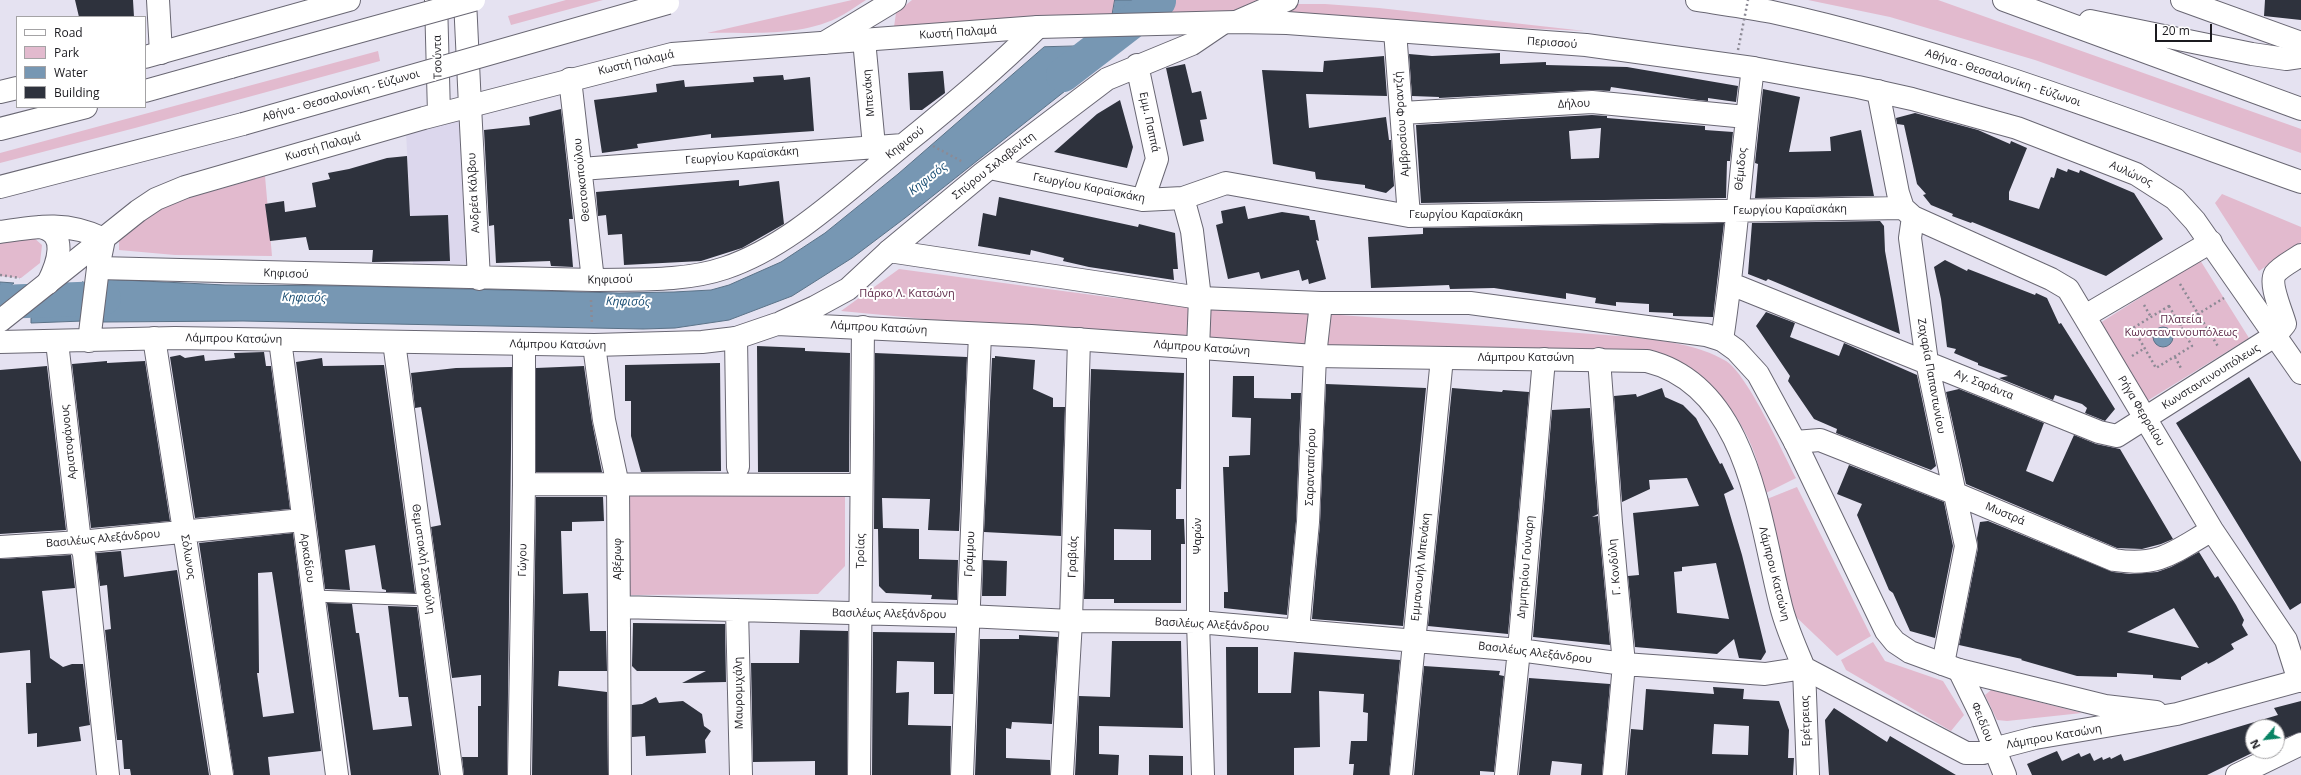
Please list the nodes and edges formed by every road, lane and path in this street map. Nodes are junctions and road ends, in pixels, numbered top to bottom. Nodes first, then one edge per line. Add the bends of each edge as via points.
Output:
1 (158, 0) edge
2 (349, 0) edge
3 (436, 0) edge
4 (465, 0) edge
5 (474, 0) edge
6 (896, 0) edge
7 (1287, 0) edge
8 (1697, 0) edge
9 (1748, 0) edge
10 (2182, 0) edge
11 (675, 2) edge
12 (2011, 3) edge
13 (1229, 23) junction
14 (1038, 27) junction
15 (1395, 31) junction
16 (864, 40) junction
17 (824, 43) junction
18 (2301, 43) edge
19 (1738, 50) dead end
20 (153, 55) edge
21 (2301, 57) edge
22 (1137, 65) junction
23 (1753, 68) junction
24 (570, 79) junction
25 (16, 88) edge
26 (146, 91) edge
27 (1878, 91) junction
28 (0, 92) edge
29 (470, 106) junction
30 (82, 108) edge
31 (2301, 109) edge
32 (1402, 113) junction
33 (439, 114) junction
34 (1746, 117) junction
35 (0, 129) edge
36 (909, 140) junction
37 (874, 146) junction
38 (581, 169) junction
39 (987, 171) junction
40 (2301, 182) edge
41 (0, 187) edge
42 (1182, 198) junction
43 (1143, 200) junction
44 (1736, 212) junction
45 (1908, 212) junction
46 (1409, 216) junction
47 (39, 227) junction
48 (0, 232) edge
49 (104, 239) junction
50 (2211, 242) junction
51 (889, 250) junction
52 (2301, 255) edge
53 (2170, 266) junction
54 (97, 276) junction
55 (479, 279) junction
56 (48, 283) junction
57 (1731, 284) junction
58 (592, 287) junction
59 (2242, 287) junction
60 (1200, 298) junction
61 (1321, 303) junction
62 (2199, 314) junction
63 (2085, 316) junction
64 (1, 320) edge
65 (777, 324) junction
66 (2180, 326) junction
67 (863, 327) junction
68 (90, 331) junction
69 (980, 334) junction
70 (2276, 335) junction
71 (593, 337) junction
72 (154, 338) junction
73 (736, 338) junction
74 (1079, 339) junction
75 (280, 340) junction
76 (1722, 340) junction
77 (0, 342) edge
78 (57, 342) junction
79 (394, 342) junction
80 (524, 344) junction
81 (1198, 349) junction
82 (1315, 356) junction
83 (1442, 358) junction
84 (1544, 359) junction
85 (1599, 359) junction
86 (1927, 362) junction
87 (2230, 366) junction
88 (2301, 373) edge
89 (2145, 418) junction
90 (1795, 442) junction
91 (738, 467) dead end
92 (524, 484) junction
93 (618, 485) junction
94 (861, 485) junction
95 (1954, 493) junction
96 (302, 520) junction
97 (2212, 530) junction
98 (184, 533) junction
99 (80, 542) junction
100 (0, 547) edge
101 (313, 596) junction
102 (429, 600) junction
103 (619, 607) junction
104 (737, 610) junction
105 (860, 614) junction
106 (967, 616) junction
107 (1071, 621) junction
108 (1198, 622) junction
109 (1298, 631) junction
110 (2294, 635) edge
111 (1414, 640) junction
112 (1519, 650) junction
113 (1624, 664) junction
114 (1951, 667) junction
115 (1804, 668) junction
116 (2300, 680) edge
117 (2178, 714) junction
118 (2301, 744) edge
119 (1993, 749) junction
120 (108, 775) edge
121 (222, 775) edge
122 (337, 775) edge
123 (452, 775) edge
124 (519, 775) edge
125 (620, 775) edge
126 (741, 775) edge
127 (858, 775) edge
128 (962, 775) edge
129 (1062, 775) edge
130 (1203, 775) edge
131 (1401, 775) edge
132 (1506, 775) edge
133 (1614, 775) edge
134 (1808, 775) edge
135 (2005, 775) edge
136 (2238, 775) edge

1 - 20 main road
2 - 20 main road
3 - 33 main road, Τσούντα
4 - 29 main road
5 - 26 main road, bridge
6 - 17 main road
7 - 13 main road
8 - 40 main road, Αθήνα - Θεσσαλονίκη - Εύζωνοι via 1771,12 1888,41 2031,86
9 - 19 path, bridge
10 - 18 main road
11 - 41 main road, Αθήνα - Θεσσαλονίκη - Εύζωνοι, bridge via 243,124
12 - 21 main road via 2252,54 2286,59
12 - 31 main road
13 - 14 main road, Κωστή Παλαμά
13 - 15 main road, Περισσού
13 - 22 main road, Σπύρου Σκλαβενίτη via 1192,44
14 - 16 main road, Κωστή Παλαμά
14 - 36 main road, Κηφισού via 1002,64
15 - 23 main road, Περισσού via 1586,45
15 - 32 main road, Αμβροσίου Φραντζή
16 - 17 main road, Κωστή Παλαμά
16 - 37 main road, Μπενάκη
17 - 24 main road, Κωστή Παλαμά via 672,54
22 - 39 main road, Σπύρου Σκλαβενίτη via 1107,79
22 - 43 main road, Εμμ. Παππά via 1157,159
23 - 27 main road, Περισσού
23 - 34 main road, Θέμιδος
24 - 29 main road, Κωστή Παλαμά
24 - 38 main road, Θεοτοκοπούλου
25 - 28 main road
27 - 45 main road, Ζαχαρία Παπαντωνίου via 1898,193
27 - 50 main road, Αυλώνος via 2016,128 2136,174 2175,199
29 - 33 main road, Κωστή Παλαμά
29 - 55 main road, Ανδρέα Κάλβου
30 - 35 main road
32 - 34 main road, Δήλου via 1592,102
32 - 46 main road, Αμβροσίου Φραντζή
33 - 49 main road, Κωστή Παλαμά via 185,186 144,207
34 - 44 main road, Θέμιδος
36 - 37 main road, Γεωργίου Καραϊσκάκη
36 - 39 path
36 - 58 main road, Κηφισού via 814,218 744,260 694,275
37 - 38 main road, Γεωργίου Καραϊσκάκη
38 - 58 main road, Θεοτοκοπούλου
39 - 43 main road, Γεωργίου Καραϊσκάκη
39 - 51 main road, Σπύρου Σκλαβενίτη
42 - 43 main road, Γεωργίου Καραϊσκάκη
42 - 46 main road, Γεωργίου Καραϊσκάκη via 1226,183
42 - 60 main road via 1192,231
44 - 45 main road, Γεωργίου Καραϊσκάκη
44 - 46 main road, Γεωργίου Καραϊσκάκη
44 - 57 main road, Θέμιδος
45 - 63 main road, Ρήγα Φερραίου via 2051,278 2068,289
45 - 86 main road, Ζαχαρία Παπαντωνίου
47 - 48 main road
47 - 49 main road via 72,227
47 - 56 main road via 47,228 51,232 60,249 58,262
49 - 54 main road
49 - 56 main road, Κωστή Παλαμά
50 - 53 main road
50 - 59 main road, Αυλώνος
51 - 60 main road, Λάμπρου Κατσώνη
51 - 65 main road, Σπύρου Σκλαβενίτη via 848,289
52 - 70 main road via 2276,274 2273,282 2285,324
53 - 62 path
53 - 63 main road
54 - 55 main road, Κηφισού
54 - 68 main road
55 - 58 main road, Κηφισού
56 - 64 main road, Κωστή Παλαμά
57 - 76 main road, Θέμιδος
57 - 86 main road, Αγ. Σαράντα
58 - 71 path
59 - 62 path
59 - 70 main road, Αυλώνος
60 - 61 main road, Λάμπρου Κατσώνη
60 - 81 main road, Ψαρών
61 - 76 main road, Λάμπρου Κατσώνη via 1470,303 1669,328
61 - 82 main road, Σαρανταπόρου
62 - 66 path
62 - 87 path
63 - 89 main road, Ρήγα Φερραίου
65 - 67 main road, Λάμπρου Κατσώνη
65 - 73 main road, Λάμπρου Κατσώνη
66 - 66 path via 2192,346 2156,368 2133,328 2169,306
67 - 69 main road, Λάμπρου Κατσώνη
67 - 94 main road, Τροίας
68 - 72 main road, Λάμπρου Κατσώνη
68 - 78 main road, Λάμπρου Κατσώνη
69 - 74 main road, Λάμπρου Κατσώνη
69 - 106 main road, Γράμμου
70 - 87 main road, Κωνσταντινουπόλεως
70 - 88 main road, Αυλώνος
71 - 73 main road, Λάμπρου Κατσώνη via 702,342
71 - 80 main road, Λάμπρου Κατσώνη
71 - 93 main road, Αβέρωφ via 604,420
72 - 75 main road, Λάμπρου Κατσώνη
72 - 98 main road, Σόλωνος
73 - 91 main road
74 - 81 main road, Λάμπρου Κατσώνη
74 - 107 main road, Γραβιάς
75 - 79 main road, Λάμπρου Κατσώνη
75 - 96 main road, Αρκαδίου
76 - 90 main road, Λάμπρου Κατσώνη via 1736,350 1758,374
77 - 78 main road, Λάμπρου Κατσώνη
78 - 99 main road, Αριστοφάνους
79 - 80 main road, Λάμπρου Κατσώνη
79 - 102 main road, Θεμιστοκλή Σοφούλη
80 - 92 main road, Γώγου
81 - 82 main road, Λάμπρου Κατσώνη
81 - 108 main road, Ψαρών
82 - 83 main road, Λάμπρου Κατσώνη
82 - 109 main road, Σαρανταπόρου via 1308,522
83 - 84 main road, Λάμπρου Κατσώνη
83 - 111 main road, Εμμανουήλ Μπενάκη
84 - 85 main road, Λάμπρου Κατσώνη
84 - 112 main road, Δημητρίου Γούναρη
85 - 113 main road, Γ. Κονδύλη
85 - 115 main road, Λάμπρου Κατσώνη via 1648,361 1663,365 1696,386 1713,402 1732,433 1748,473 1780,604
86 - 89 main road, Αγ. Σαράντα via 2099,432 2117,436
86 - 95 main road, Ζαχαρία Παπαντωνίου
87 - 89 main road, Κωνσταντινουπόλεως
89 - 97 main road, Ρήγα Φερραίου
90 - 95 main road, Μυστρά via 1820,440
90 - 114 main road, Λάμπρου Κατσώνη via 1886,631 1895,642 1910,652
92 - 93 main road
92 - 124 main road, Γώγου
93 - 94 main road
93 - 103 main road, Αβέρωφ
94 - 105 main road, Τροίας
95 - 97 main road, Μυστρά via 2114,560 2135,563 2161,559
95 - 114 main road, Ζαχαρία Παπαντωνίου via 1966,546
96 - 98 main road, Βασιλέως Αλεξάνδρου
96 - 101 main road, Αρκαδίου
97 - 110 main road, Ρήγα Φερραίου
98 - 99 main road, Βασιλέως Αλεξάνδρου
98 - 121 main road, Σόλωνος
99 - 100 main road, Βασιλέως Αλεξάνδρου
99 - 120 main road, Αριστοφάνους via 84,554
101 - 102 lane
101 - 122 main road, Αρκαδίου
102 - 123 main road, Θεμιστοκλή Σοφούλη
103 - 104 main road, Βασιλέως Αλεξάνδρου
103 - 125 main road, Αβέρωφ
104 - 105 main road, Βασιλέως Αλεξάνδρου
104 - 126 main road, Μαυρομιχάλη
105 - 106 main road, Βασιλέως Αλεξάνδρου
105 - 127 main road, Τροίας
106 - 107 main road, Βασιλέως Αλεξάνδρου
106 - 128 main road, Γράμμου
107 - 108 main road, Βασιλέως Αλεξάνδρου
107 - 129 main road, Γραβιάς
108 - 109 main road, Βασιλέως Αλεξάνδρου
108 - 130 main road, Ψαρών
109 - 111 main road, Βασιλέως Αλεξάνδρου
110 - 116 main road, Ρήγα Φερραίου
111 - 112 main road, Βασιλέως Αλεξάνδρου
111 - 131 main road, Εμμανουήλ Μπενάκη
112 - 113 main road, Βασιλέως Αλεξάνδρου
112 - 132 main road, Δημητρίου Γούναρη
113 - 115 main road, Βασιλέως Αλεξάνδρου via 1765,674
113 - 133 main road, Γ. Κονδύλη
114 - 117 main road, Λάμπρου Κατσώνη via 2106,706
114 - 119 main road, Φειδίου via 1981,715
115 - 119 main road, Λάμπρου Κατσώνη via 1966,753 1983,754
115 - 134 main road, Ερέτρειας
116 - 117 main road, Λάμπρου Κατσώνη
117 - 119 main road, Λάμπρου Κατσώνη via 2035,738
118 - 136 main road
119 - 135 main road, Φειδίου

